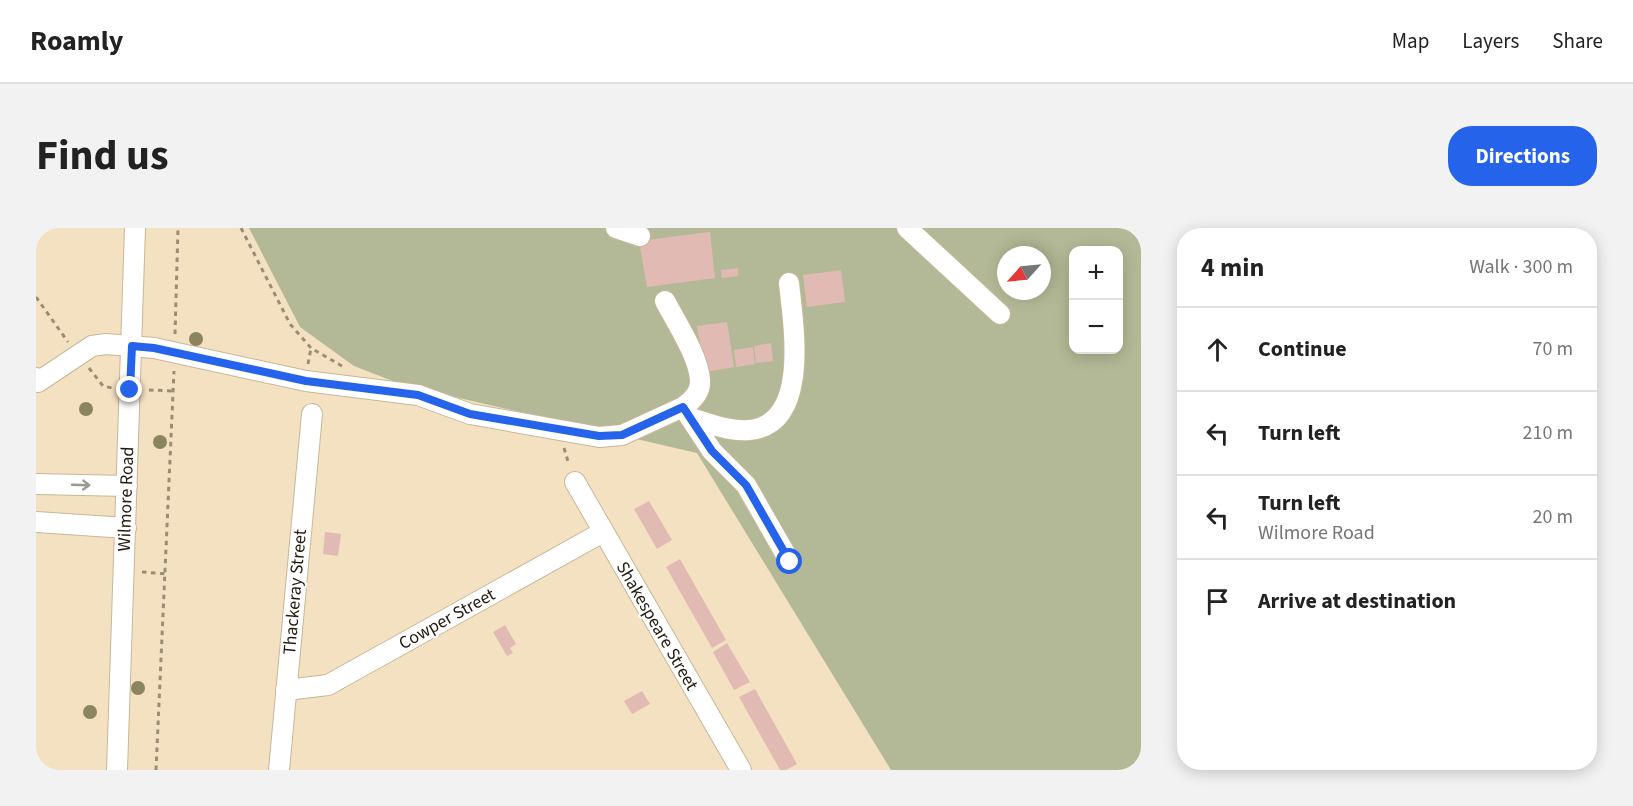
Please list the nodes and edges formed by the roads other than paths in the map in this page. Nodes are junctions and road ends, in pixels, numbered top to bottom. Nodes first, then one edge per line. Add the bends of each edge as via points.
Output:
1 (135, 228) edge
2 (616, 228) edge
3 (907, 228) edge
4 (640, 236) dead end
5 (789, 283) dead end
6 (665, 301) dead end
7 (1000, 314) dead end
8 (132, 346) junction
9 (36, 378) edge
10 (687, 413) junction
11 (312, 414) dead end
12 (575, 482) road end
13 (36, 484) edge
14 (127, 486) junction
15 (36, 522) edge
16 (126, 528) junction
17 (603, 532) junction
18 (790, 562) dead end
19 (286, 690) junction
20 (282, 769) edge
21 (117, 770) edge
22 (741, 770) edge

1 - 8 street, Wilmore Road
2 - 4 street
3 - 7 street
5 - 10 street via 797,358 783,408 768,424 751,430 735,430
6 - 10 street via 696,363 701,382
8 - 9 street via 92,346 38,382
8 - 10 street via 306,381 418,395 470,414 599,436 622,435
8 - 14 street, Wilmore Road
10 - 18 street via 712,451 746,485
11 - 19 street, Thackeray Street
12 - 17 street, Shakespeare Street
13 -> 14 street
14 - 16 street, Wilmore Road
15 - 16 street
16 - 21 street, Wilmore Road
17 - 19 street, Cowper Street via 328,685
17 - 22 street, Shakespeare Street
19 - 20 street, Thackeray Street

